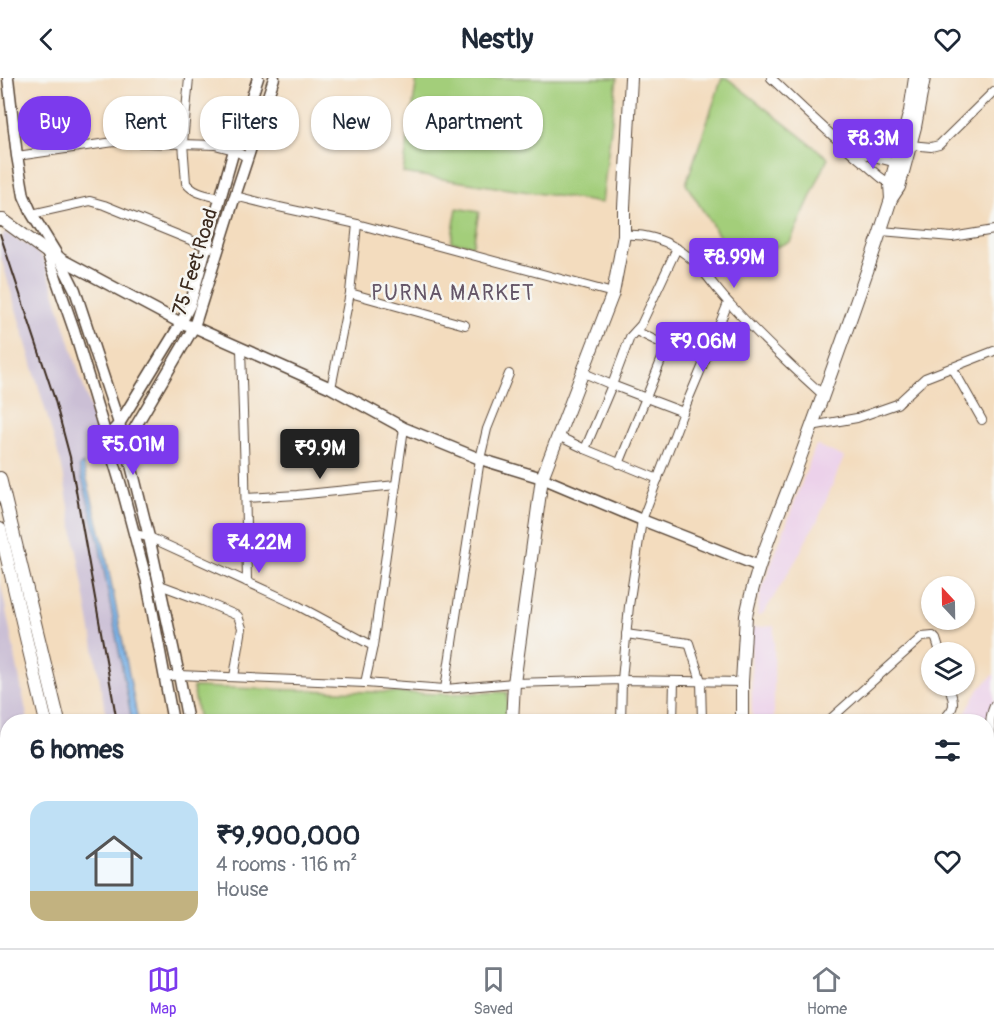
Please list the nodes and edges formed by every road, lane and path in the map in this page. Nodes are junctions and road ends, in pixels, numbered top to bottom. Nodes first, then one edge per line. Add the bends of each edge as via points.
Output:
1 (8, 78) edge
2 (189, 78) edge
3 (258, 78) edge
4 (274, 78) edge
5 (631, 78) edge
6 (771, 78) edge
7 (915, 78) edge
8 (924, 78) edge
9 (994, 91) edge
10 (187, 96) edge
11 (252, 96) edge
12 (103, 144) edge
13 (910, 145) junction
14 (183, 150) edge
15 (234, 150) joint
16 (848, 150) junction
17 (17, 156) junction
18 (248, 158) junction
19 (900, 164) junction
20 (894, 185) junction
21 (235, 196) junction
22 (220, 198) junction
23 (32, 214) junction
24 (1, 218) edge
25 (357, 224) junction
26 (994, 230) edge
27 (880, 231) junction
28 (624, 235) junction
29 (48, 239) junction
30 (207, 247) junction
31 (677, 248) junction
32 (218, 251) junction
33 (47, 252) junction
34 (59, 258) junction
35 (350, 293) junction
36 (613, 293) junction
37 (728, 303) junction
38 (181, 323) junction
39 (465, 325) dead end
40 (194, 327) junction
41 (636, 331) junction
42 (667, 346) junction
43 (241, 349) junction
44 (994, 351) edge
45 (705, 360) junction
46 (952, 367) junction
47 (584, 373) junction
48 (509, 374) dead end
49 (612, 385) junction
50 (331, 388) junction
51 (822, 394) junction
52 (646, 397) junction
53 (682, 412) junction
54 (982, 420) dead end
55 (119, 424) junction
56 (811, 426) junction
57 (404, 428) junction
58 (107, 436) junction
59 (558, 436) junction
60 (126, 446) junction
61 (585, 449) junction
62 (113, 457) junction
63 (480, 459) junction
64 (619, 464) junction
65 (0, 478) edge
66 (543, 478) junction
67 (658, 479) junction
68 (396, 484) junction
69 (246, 498) junction
70 (642, 520) junction
71 (0, 529) edge
72 (134, 534) junction
73 (149, 537) junction
74 (759, 566) junction
75 (247, 582) junction
76 (160, 585) junction
77 (626, 634) junction
78 (937, 642) edge
79 (373, 646) junction
80 (179, 675) junction
81 (164, 677) junction
82 (234, 677) junction
83 (622, 680) junction
84 (674, 681) junction
85 (701, 681) junction
86 (742, 682) junction
87 (365, 683) junction
88 (514, 683) junction
89 (445, 689) junction
90 (951, 696) edge
91 (44, 714) edge
92 (56, 714) edge
93 (171, 714) edge
94 (186, 714) edge
95 (512, 714) edge
96 (621, 714) edge
97 (673, 714) edge
98 (702, 714) edge
99 (742, 714) edge
100 (839, 714) edge
101 (949, 714) edge

1 - 17 street
2 - 10 street
3 - 11 street, 75 Feet Road
4 - 18 street, 75 Feet Road
5 - 28 main road
6 - 16 street
7 - 19 main road
8 - 13 main road
9 - 13 street via 939,145
12 - 17 street
13 - 19 main road
14 - 22 street via 189,188
15 - 18 street
15 - 22 street, 75 Feet Road
16 - 19 street
16 - 20 street via 879,178
17 - 23 street via 24,196
18 - 21 street, 75 Feet Road
19 - 20 main road
20 - 27 main road
21 - 25 street
21 - 32 street, 75 Feet Road
22 - 30 street, 75 Feet Road
23 - 29 street
23 - 30 street via 90,201
24 - 33 main road
25 - 35 street
25 - 36 street
26 - 27 street via 952,237
27 - 51 main road
28 - 31 street via 638,234
28 - 36 main road
29 - 33 street
29 - 34 street
30 - 32 street
30 - 38 street, 75 Feet Road
31 - 37 street via 699,267
31 - 41 street
32 - 40 street, 75 Feet Road
33 - 34 main road
33 - 58 street
34 - 38 street
34 - 55 street via 75,290
35 - 39 street
35 - 50 street
36 - 47 main road
37 - 45 street
37 - 51 street
38 - 40 street
38 - 55 street, 75 Feet Road
40 - 43 street
40 - 60 street, 75 Feet Road
41 - 42 street
41 - 49 street via 630,337
42 - 45 street
42 - 52 street
43 - 50 street
43 - 69 street
44 - 46 street
45 - 53 street
46 - 54 street
46 - 56 street via 925,378 897,404 856,418
47 - 49 street
47 - 59 main road
48 - 63 street via 487,429
49 - 52 street
49 - 61 street
50 - 57 street
51 - 56 main road
52 - 53 street
52 - 64 street
53 - 67 street
55 - 58 street, 75 Feet Road
55 - 60 street
56 - 74 main road
57 - 63 street
57 - 68 street
58 - 62 street
59 - 61 street
59 - 66 main road
60 - 62 street
60 - 73 street
61 - 64 street
62 - 72 street
63 - 66 street
63 - 89 street
64 - 67 street
65 - 92 main road
66 - 70 street
66 - 88 main road
67 - 70 street
68 - 69 street
68 - 79 street
69 - 75 street
70 - 74 street
70 - 77 street
71 - 91 main road
72 - 73 street
72 - 81 street
73 - 75 street
73 - 76 street
74 - 86 main road via 746,616
75 - 79 street
76 - 80 street
76 - 82 street via 238,616 242,628
77 - 83 street
77 - 85 street via 689,643
78 - 100 street via 933,636 922,637
79 - 87 street
80 - 81 street
80 - 82 street
80 - 94 street
81 - 93 street
82 - 87 street
83 - 84 street
83 - 88 street
83 - 96 street
84 - 85 street
84 - 97 street
85 - 86 street
85 - 98 street
86 - 99 main road
87 - 89 street
88 - 89 street
88 - 95 main road
90 - 101 street via 953,707

